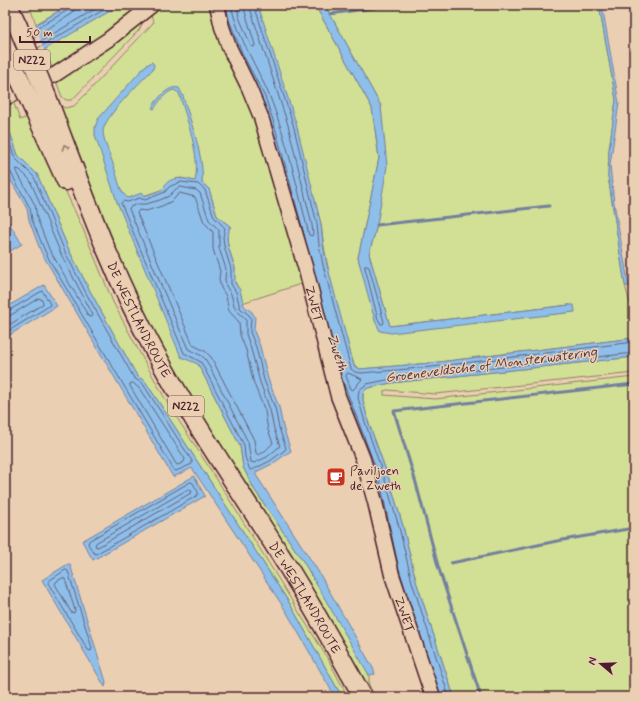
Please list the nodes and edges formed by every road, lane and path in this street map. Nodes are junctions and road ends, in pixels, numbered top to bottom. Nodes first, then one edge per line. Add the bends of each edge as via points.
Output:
1 (8, 5) edge
2 (152, 5) edge
3 (217, 5) edge
4 (5, 8) edge
5 (17, 24) junction
6 (5, 47) edge
7 (5, 98) edge
8 (353, 697) edge
9 (363, 697) edge
10 (433, 697) edge

1 - 5 main road, DE WESTLANDROUTE / N222
2 - 7 street via 109,39 56,74
3 - 10 street, ZWET via 229,47 261,117 306,270 338,396 363,459 392,575
4 - 5 main road, DE WESTLANDROUTE / N222
9 -> 5 main road, DE WESTLANDROUTE / N222, bridge via 308,599 195,421 141,326 107,253
6 - 8 main road, DE WESTLANDROUTE / N222, bridge via 147,356 297,599

